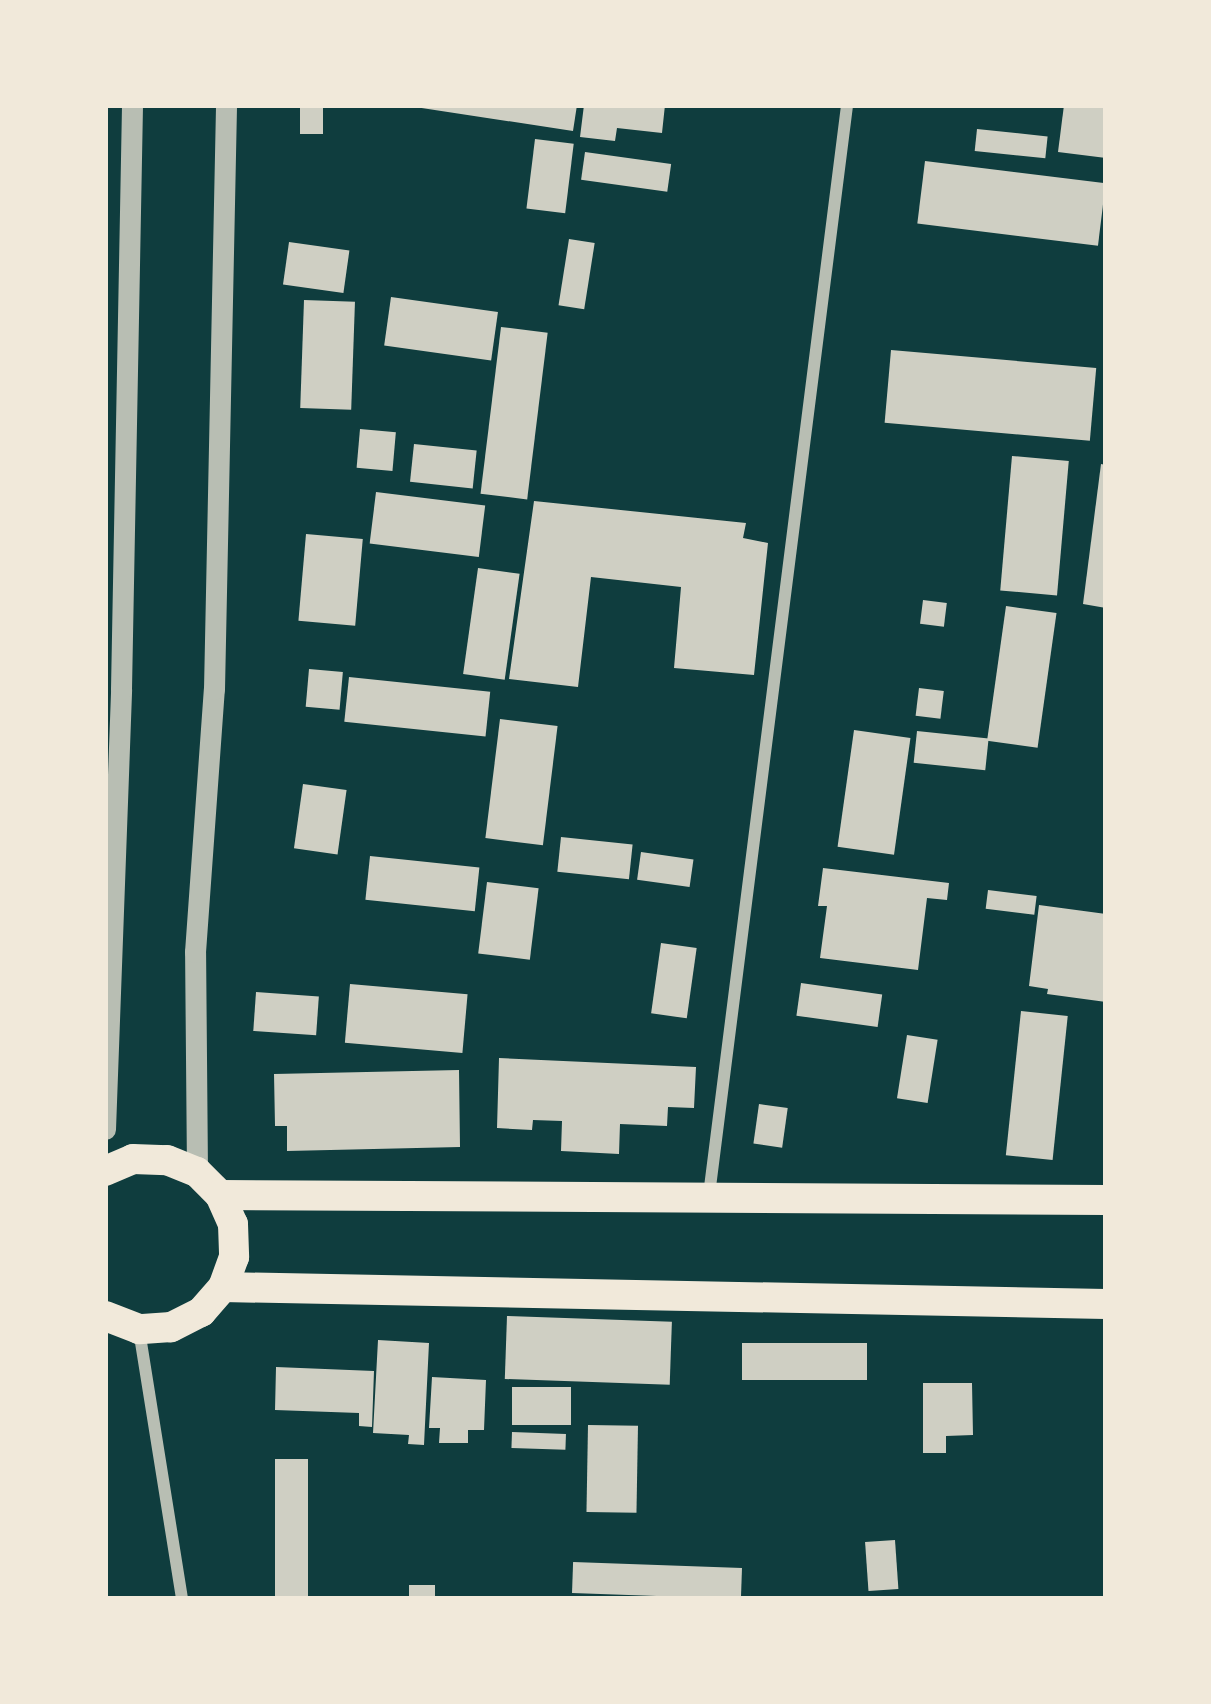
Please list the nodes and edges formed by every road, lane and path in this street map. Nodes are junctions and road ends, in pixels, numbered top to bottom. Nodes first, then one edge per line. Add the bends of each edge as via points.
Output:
1 (132, 105) edge
2 (226, 105) edge
3 (847, 105) edge
4 (105, 1130) edge
5 (105, 1171) edge
6 (197, 1172) junction
7 (220, 1195) junction
8 (709, 1195) junction
9 (1106, 1200) edge
10 (224, 1287) junction
11 (1106, 1304) edge
12 (105, 1316) edge
13 (139, 1329) junction
14 (182, 1599) edge

1 - 4 street
2 - 6 street via 214,689 195,952
3 - 8 street
5 - 6 main road via 166,1160
6 - 7 main road
7 - 8 main road
7 - 10 main road via 234,1240
8 - 9 main road
10 - 11 main road
10 - 13 main road via 172,1327
12 - 13 main road
13 - 14 street

